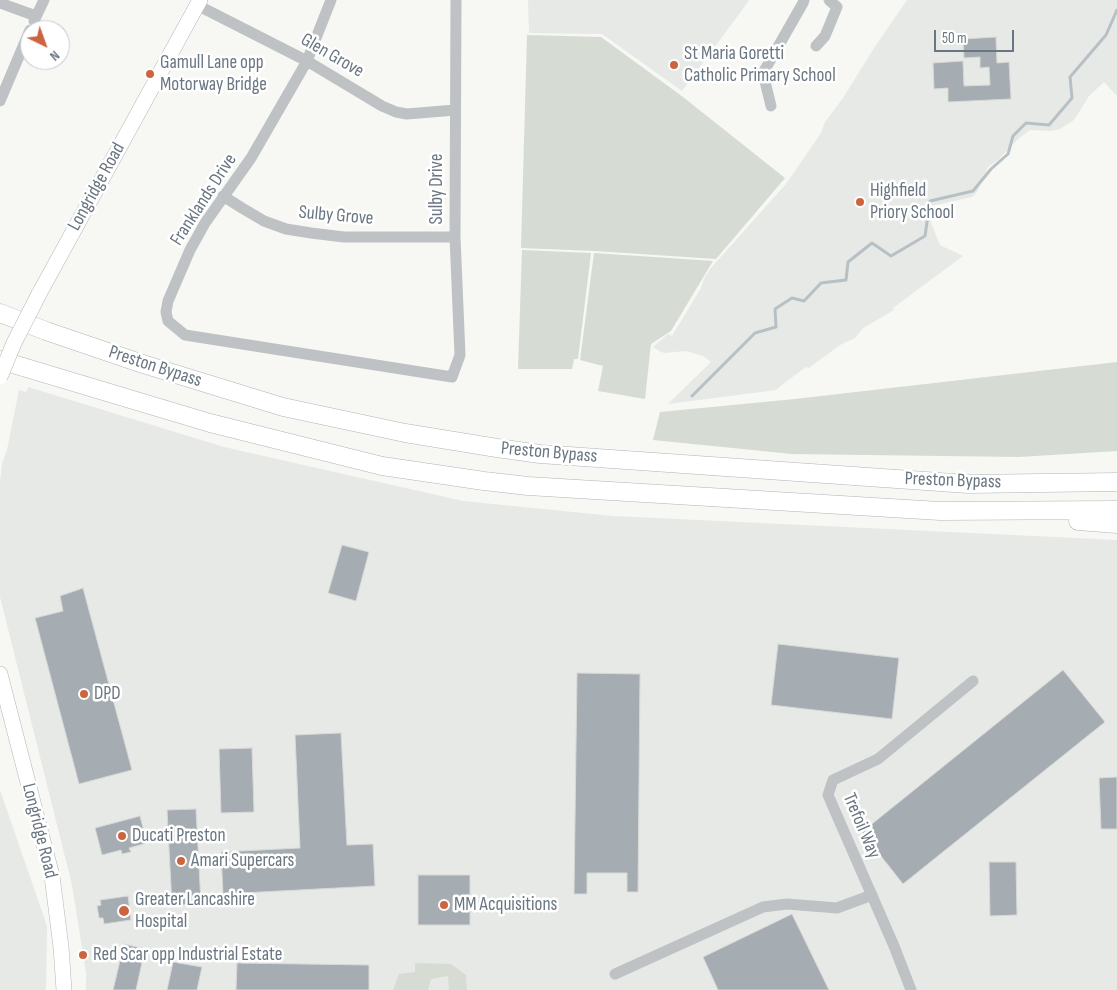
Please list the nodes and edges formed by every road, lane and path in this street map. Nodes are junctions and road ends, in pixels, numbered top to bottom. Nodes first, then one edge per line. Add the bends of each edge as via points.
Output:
1 (44, 0) edge
2 (331, 0) edge
3 (456, 0) edge
4 (804, 0) edge
5 (829, 0) edge
6 (0, 3) edge
7 (199, 3) edge
8 (36, 16) junction
9 (34, 20) edge
10 (816, 46) dead end
11 (20, 54) edge
12 (307, 60) junction
13 (0, 101) edge
14 (771, 106) dead end
15 (455, 110) junction
16 (223, 196) junction
17 (455, 237) junction
18 (0, 313) edge
19 (0, 360) edge
20 (0, 377) edge
21 (452, 377) joint
22 (1117, 475) edge
23 (1117, 482) edge
24 (986, 483) junction
25 (1117, 510) edge
26 (940, 511) junction
27 (1117, 524) edge
28 (0, 674) edge
29 (972, 681) dead end
30 (872, 895) junction
31 (615, 974) dead end
32 (64, 990) edge
33 (911, 990) edge

1 - 8 street
2 - 12 street, Franklands Drive
3 - 15 street, Sulby Drive
4 - 14 street via 763,73
5 - 10 street via 837,8 825,36
6 - 8 street
7 - 12 street, Glen Grove
7 - 20 main road, Longridge Road, bridge via 39,294
8 - 9 street
11 - 13 street
12 - 15 street, Glen Grove via 396,112
12 - 16 street, Franklands Drive via 251,158
15 - 17 street, Sulby Drive
16 - 17 street, Sulby Grove via 264,221 286,229 344,237
16 - 21 street, Franklands Drive via 202,228 175,283 166,312 168,322 185,335
17 - 21 street, Sulby Drive via 460,355
18 - 24 highway, Preston Bypass via 144,364 283,407 405,433 540,454
19 - 26 highway, Preston Bypass via 210,423 382,466 528,486
22 - 24 highway
23 - 24 highway, Preston Bypass
25 - 26 highway, Preston Bypass
26 - 27 highway
28 - 32 main road, Longridge Road via 52,876
29 - 30 street, Trefoil Way via 878,759 832,780 828,795
30 - 31 street via 837,908 787,904 763,907
30 - 33 street, Trefoil Way

